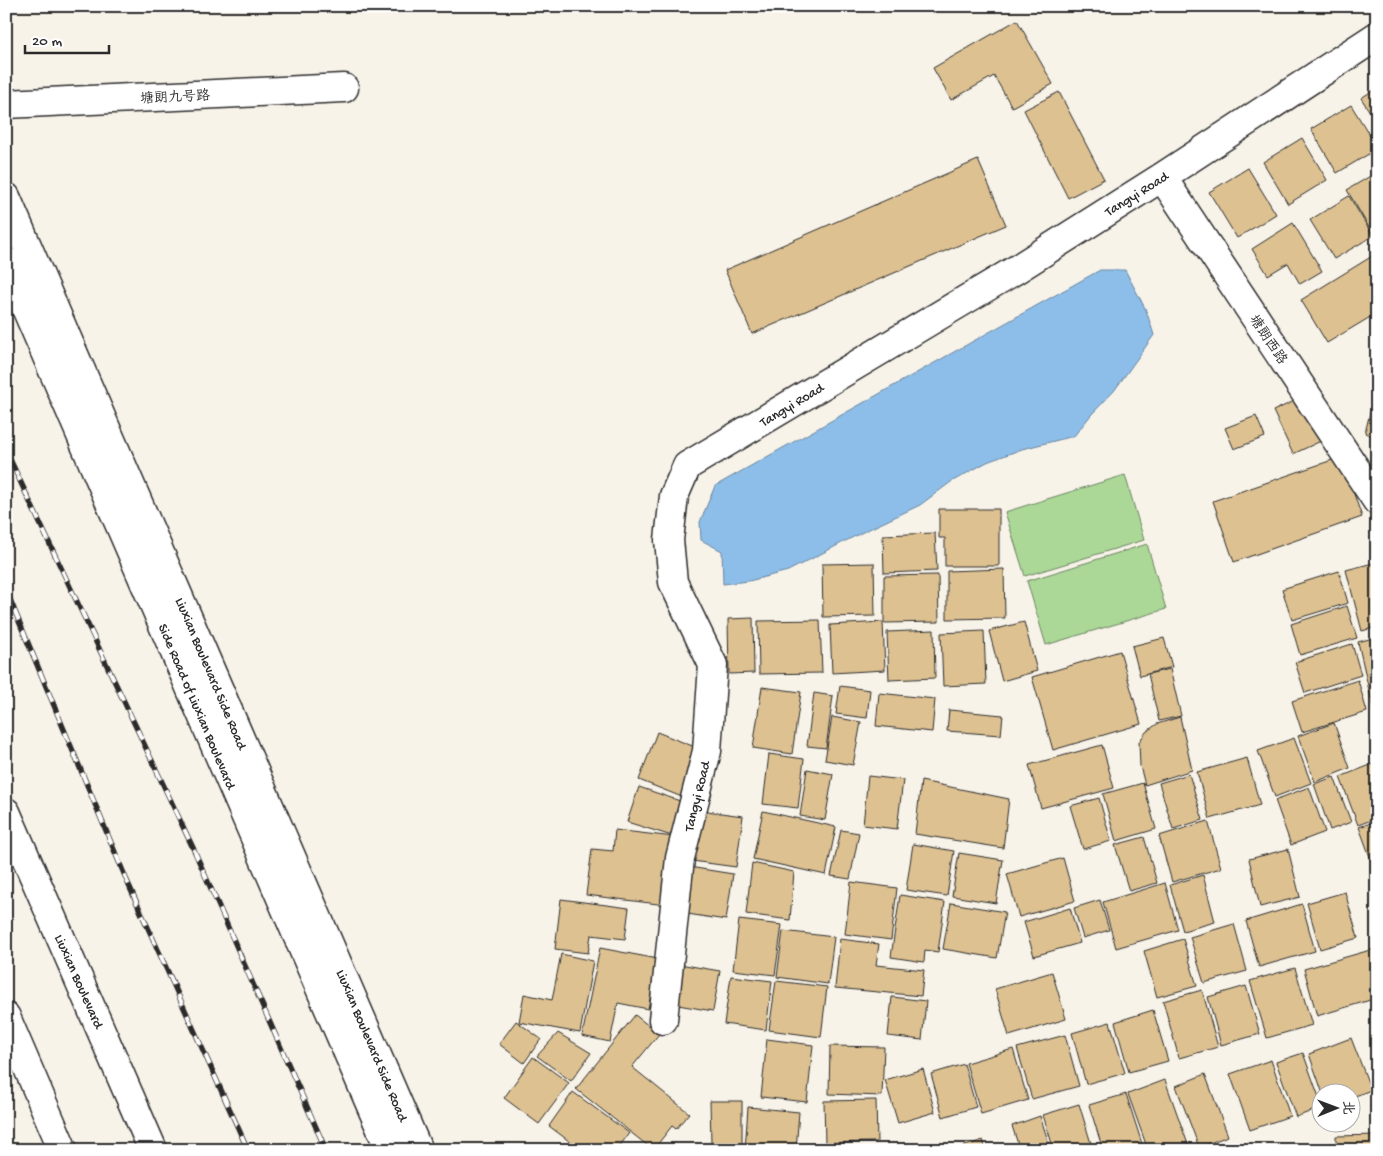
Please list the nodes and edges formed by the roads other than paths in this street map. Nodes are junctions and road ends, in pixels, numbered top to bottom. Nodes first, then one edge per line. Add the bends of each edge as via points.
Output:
1 (1377, 36) edge
2 (344, 88) dead end
3 (6, 104) edge
4 (1162, 177) junction
5 (6, 197) edge
6 (6, 262) edge
7 (1377, 501) edge
8 (6, 812) edge
9 (6, 1017) edge
10 (663, 1020) dead end
11 (131, 1099) junction
12 (63, 1150) edge
13 (153, 1150) edge
14 (159, 1150) edge
15 (390, 1150) edge
16 (418, 1150) edge

1 - 4 main road, Tangyi Road
2 - 3 main road, 塘朗九号路
4 - 7 main road, 塘朗西路
4 - 10 main road, Tangyi Road via 1018,269 687,466 674,496 669,540 673,582 713,664 707,751 680,858
5 - 16 main road, Liuxian Boulevard Side Road
6 - 15 main road, Side Road of Liuxian Boulevard
8 - 11 main road, Liuxian Boulevard
9 - 12 main road
11 - 13 main road, Liuxian Boulevard
11 - 14 main road

